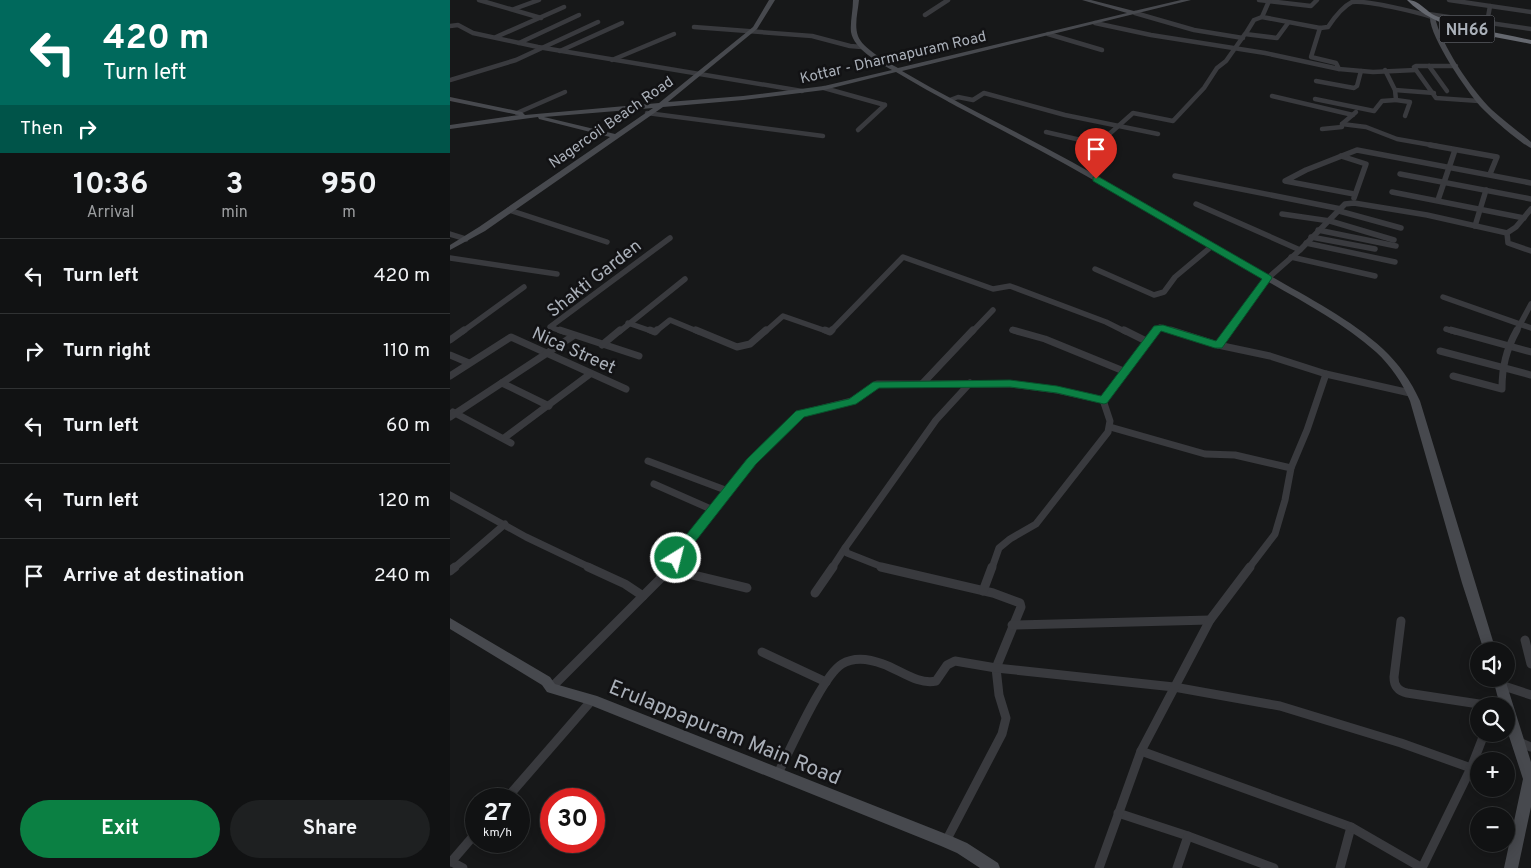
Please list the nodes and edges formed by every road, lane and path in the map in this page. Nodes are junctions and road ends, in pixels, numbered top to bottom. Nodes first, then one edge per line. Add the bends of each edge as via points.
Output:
1 (479, 0) edge
2 (539, 0) edge
3 (772, 0) edge
4 (856, 0) edge
5 (948, 0) edge
6 (1085, 0) edge
7 (1188, 0) edge
8 (1258, 0) edge
9 (1317, 0) edge
10 (1355, 0) edge
11 (1410, 0) edge
12 (1449, 0) edge
13 (1269, 1) edge
14 (1462, 1) edge
15 (1490, 6) junction
16 (564, 7) dead end
17 (514, 10) junction
18 (1531, 12) edge
19 (1135, 13) junction
20 (579, 15) dead end
21 (925, 15) dead end
22 (1430, 15) junction
23 (1262, 17) junction
24 (541, 18) junction
25 (598, 22) dead end
26 (622, 23) dead end
27 (1095, 23) junction
28 (1288, 23) junction
29 (1488, 23) junction
30 (450, 26) edge
31 (694, 27) dead end
32 (1320, 28) junction
33 (1531, 29) edge
34 (750, 32) junction
35 (1246, 33) junction
36 (674, 34) dead end
37 (1048, 34) junction
38 (496, 37) junction
39 (1243, 38) junction
40 (1531, 42) edge
41 (518, 43) junction
42 (862, 47) junction
43 (544, 48) junction
44 (1237, 48) junction
45 (1102, 50) dead end
46 (560, 51) junction
47 (612, 60) junction
48 (1428, 66) junction
49 (1456, 66) junction
50 (1340, 69) junction
51 (897, 70) junction
52 (1385, 70) junction
53 (1416, 70) junction
54 (1361, 71) junction
55 (701, 73) junction
56 (450, 80) edge
57 (1316, 81) dead end
58 (824, 88) junction
59 (1395, 90) junction
60 (803, 91) junction
61 (1447, 91) dead end
62 (564, 92) dead end
63 (1434, 93) junction
64 (1272, 96) dead end
65 (450, 99) edge
66 (1314, 99) dead end
67 (950, 100) junction
68 (1396, 100) junction
69 (1479, 101) junction
70 (660, 105) junction
71 (1359, 109) junction
72 (517, 113) junction
73 (646, 114) junction
74 (1353, 115) junction
75 (530, 116) junction
76 (1405, 116) dead end
77 (1342, 124) junction
78 (450, 127) edge
79 (1118, 127) junction
80 (1322, 129) dead end
81 (858, 130) dead end
82 (1046, 132) dead end
83 (1158, 134) dead end
84 (615, 136) junction
85 (823, 136) dead end
86 (1531, 146) edge
87 (1455, 150) junction
88 (1341, 156) junction
89 (1450, 166) junction
90 (1400, 174) dead end
91 (1490, 174) junction
92 (1175, 176) dead end
93 (1442, 182) junction
94 (1531, 183) edge
95 (1486, 190) junction
96 (1392, 192) dead end
97 (1354, 194) junction
98 (1531, 199) edge
99 (1438, 200) junction
100 (1354, 203) junction
101 (1196, 204) dead end
102 (1478, 209) junction
103 (509, 210) junction
104 (1340, 210) junction
105 (1531, 210) edge
106 (1282, 214) dead end
107 (1524, 218) junction
108 (1330, 222) junction
109 (1474, 226) junction
110 (1401, 228) dead end
111 (1318, 230) junction
112 (1507, 233) junction
113 (450, 234) edge
114 (1311, 237) junction
115 (670, 238) dead end
116 (466, 239) junction
117 (607, 242) dead end
118 (1306, 243) junction
119 (1212, 246) junction
120 (450, 248) edge
121 (1375, 249) dead end
122 (1300, 250) junction
123 (1531, 251) edge
124 (1291, 257) junction
125 (450, 258) edge
126 (1394, 262) dead end
127 (1095, 270) dead end
128 (557, 274) dead end
129 (1375, 276) dead end
130 (1268, 278) junction
131 (685, 279) dead end
132 (524, 286) dead end
133 (1443, 298) dead end
134 (1531, 304) edge
135 (993, 310) dead end
136 (628, 323) junction
137 (1518, 324) junction
138 (1531, 328) edge
139 (1446, 329) dead end
140 (1012, 330) dead end
141 (573, 336) junction
142 (450, 340) edge
143 (1148, 342) junction
144 (602, 345) junction
145 (1218, 345) junction
146 (1508, 346) junction
147 (1440, 351) dead end
148 (1531, 352) edge
149 (450, 354) edge
150 (546, 354) junction
151 (639, 356) dead end
152 (469, 363) junction
153 (1502, 368) junction
154 (1126, 372) junction
155 (590, 374) junction
156 (1326, 374) junction
157 (1531, 375) edge
158 (450, 376) edge
159 (1453, 376) dead end
160 (970, 382) junction
161 (502, 383) junction
162 (922, 384) junction
163 (626, 389) dead end
164 (1410, 393) junction
165 (1104, 400) junction
166 (550, 406) junction
167 (452, 414) edge
168 (1110, 427) junction
169 (504, 438) junction
170 (511, 443) dead end
171 (648, 461) dead end
172 (1291, 468) junction
173 (654, 484) dead end
174 (728, 491) junction
175 (450, 495) edge
176 (713, 510) junction
177 (505, 524) junction
178 (845, 548) junction
179 (668, 569) junction
180 (450, 571) edge
181 (747, 588) dead end
182 (983, 591) junction
183 (815, 593) dead end
184 (643, 596) junction
185 (1210, 620) junction
186 (1401, 621) dead end
187 (450, 623) edge
188 (1012, 625) junction
189 (1525, 640) dead end
190 (1487, 642) edge
191 (762, 652) dead end
192 (1531, 664) edge
193 (996, 668) junction
194 (826, 682) junction
195 (1174, 687) junction
196 (1512, 687) edge
197 (551, 688) junction
198 (1531, 695) edge
199 (592, 700) junction
200 (1470, 702) edge
201 (1515, 725) edge
202 (1525, 744) edge
203 (1141, 751) junction
204 (1470, 768) edge
205 (1470, 770) edge
206 (777, 775) junction
207 (516, 788) edge
208 (1118, 813) junction
209 (1351, 827) junction
210 (1188, 836) junction
211 (946, 841) junction
212 (465, 845) edge
213 (450, 862) edge
214 (463, 868) edge
215 (993, 868) edge
216 (1099, 868) edge
217 (1177, 868) edge
218 (1274, 868) edge
219 (1340, 868) edge
220 (1422, 868) edge
221 (1511, 868) edge

1 - 17 street
2 - 17 street
3 - 34 street, Nagercoil Beach Road
4 - 42 street via 854,35
5 - 21 street
6 - 19 street
7 - 19 street, Kottar - Dharmapuram Road
8 - 13 street
9 - 13 street via 1311,6
10 - 22 street via 1373,1
10 - 32 street via 1328,27
11 - 22 highway, NH66
12 - 14 street
13 - 23 street
14 - 15 street
15 - 18 street
15 - 29 street
16 - 24 street
17 - 24 street
19 - 27 street, Kottar - Dharmapuram Road
19 - 39 street via 1194,30
20 - 41 street
22 - 29 street
22 - 40 highway, NH66 via 1469,29
22 - 49 street
23 - 28 street
23 - 35 street via 1254,20
24 - 38 street
25 - 43 street
26 - 46 street
27 - 37 street, Kottar - Dharmapuram Road
27 - 44 street
28 - 32 street
28 - 35 street via 1277,38
29 - 33 street
30 - 38 street via 458,25
31 - 34 street
32 - 50 street via 1311,57 1336,63
34 - 42 street via 812,36
34 - 55 street, Nagercoil Beach Road
35 - 39 street
36 - 47 street
37 - 45 street
37 - 51 street, Kottar - Dharmapuram Road
38 - 41 street
39 - 44 street
41 - 43 street
42 - 51 street
43 - 46 street
43 - 56 street
44 - 50 street
44 - 79 street via 1173,121 1134,112
46 - 47 street
47 - 55 street
48 - 49 street
48 - 53 street via 1414,67
48 - 61 street
49 - 69 street
50 - 54 street
51 - 58 street, Kottar - Dharmapuram Road
51 - 67 street
52 - 53 street
52 - 54 street
52 - 59 street
53 - 63 street
54 - 57 street via 1354,88
55 - 60 street
55 - 70 street, Nagercoil Beach Road
58 - 60 street, Kottar - Dharmapuram Road
58 - 81 street via 885,105
59 - 63 street
59 - 68 street
60 - 70 street, Kottar - Dharmapuram Road
62 - 72 street
63 - 69 street via 1440,99
64 - 74 street
65 - 72 street
66 - 71 street
67 - 79 street via 958,97 972,100 983,93
67 - 119 street via 1063,160
68 - 71 street via 1382,100 1372,111
68 - 76 street via 1410,102
69 - 86 street
70 - 73 street, Nagercoil Beach Road
70 - 75 street, Kottar - Dharmapuram Road
71 - 74 street
72 - 75 street
73 - 84 street, Nagercoil Beach Road
73 - 85 street
74 - 77 street
75 - 78 street, Kottar - Dharmapuram Road
75 - 84 street
77 - 80 street via 1338,128
77 - 87 street
79 - 82 street via 1098,144
79 - 83 street
84 - 103 street, Nagercoil Beach Road
87 - 89 street
87 - 91 street via 1497,157
88 - 89 street via 1352,151 1366,151
88 - 97 street via 1366,164
88 - 97 street via 1286,182
89 - 91 street
89 - 93 street
90 - 93 street
91 - 94 street
92 - 104 street
93 - 95 street
93 - 99 street
95 - 98 street
95 - 102 street
96 - 99 street
97 - 100 street
99 - 102 street
100 - 104 street via 1345,204
100 - 109 street
101 - 122 street
102 - 107 street
102 - 109 street
103 - 116 street, Nagercoil Beach Road
103 - 117 street
104 - 108 street
104 - 110 street
105 - 107 street
106 - 108 street
107 - 112 street
108 - 111 street
108 - 111 street via 1395,243
109 - 112 street
111 - 114 street
112 - 123 street via 1508,243
113 - 116 street
114 - 118 street
114 - 121 street
115 - 141 street, Shakti Garden via 550,327
116 - 120 street, Nagercoil Beach Road
118 - 122 street
118 - 126 street
119 - 127 street via 1176,277 1164,292 1154,295
119 - 130 street
122 - 124 street
124 - 129 street
124 - 130 street
125 - 128 street
130 - 145 street
130 - 164 street via 1375,346 1395,366
131 - 136 street
132 - 142 street
133 - 137 street
134 - 137 street
135 - 162 street
136 - 143 street via 656,332 670,320 737,347 750,344 782,316 830,332 903,257 993,289 1010,286 1106,322
136 - 144 street
137 - 138 street
137 - 146 street
139 - 146 street
140 - 154 street via 1045,339
141 - 144 street
141 - 150 street
143 - 145 street via 1160,327
143 - 154 street
144 - 151 street
145 - 156 street via 1270,356
146 - 148 street
146 - 153 street
147 - 153 street
149 - 152 street
150 - 152 street, Nica Street via 511,338
150 - 155 street, Nica Street
150 - 161 street
152 - 158 street
153 - 157 street
153 - 159 street via 1502,389
154 - 165 street
155 - 163 street, Nica Street
155 - 166 street
156 - 164 street
156 - 172 street
160 - 162 street
160 - 165 street via 1057,390
160 - 178 street via 936,420
161 - 166 street
161 - 167 street
162 - 174 street via 877,384 852,402 800,414
164 - 190 street
165 - 168 street
166 - 169 street
167 - 169 street
168 - 172 street via 1205,454 1235,455
168 - 182 street via 1036,524 999,548
169 - 170 street
171 - 174 street
172 - 185 street via 1275,534
173 - 176 street
174 - 176 street
175 - 177 street
176 - 179 street
177 - 180 street
177 - 184 street
178 - 182 street via 851,555 906,574
178 - 183 street
179 - 181 street
179 - 184 street
182 - 188 street via 1020,603
184 - 197 street
185 - 188 street
185 - 195 street
186 - 200 street via 1394,686 1407,693
187 - 197 street, Erulappapuram Main Road via 546,681
188 - 193 street
189 - 192 street
191 - 194 street
193 - 194 street via 955,661 947,665 936,680 926,683 871,660 858,659 839,666
193 - 195 street
193 - 211 street via 1006,718 1002,734
194 - 206 street
195 - 203 street
195 - 204 street via 1280,706
196 - 198 street
197 - 199 street, Erulappapuram Main Road
199 - 206 street, Erulappapuram Main Road
199 - 207 street
201 - 202 street
202 - 221 street via 1530,779
203 - 208 street
203 - 209 street
205 - 220 street
206 - 211 street, Erulappapuram Main Road
208 - 210 street
208 - 216 street
209 - 219 street
209 - 220 street
210 - 217 street
210 - 218 street
211 - 215 street, Erulappapuram Main Road
212 - 213 street
213 - 214 street

